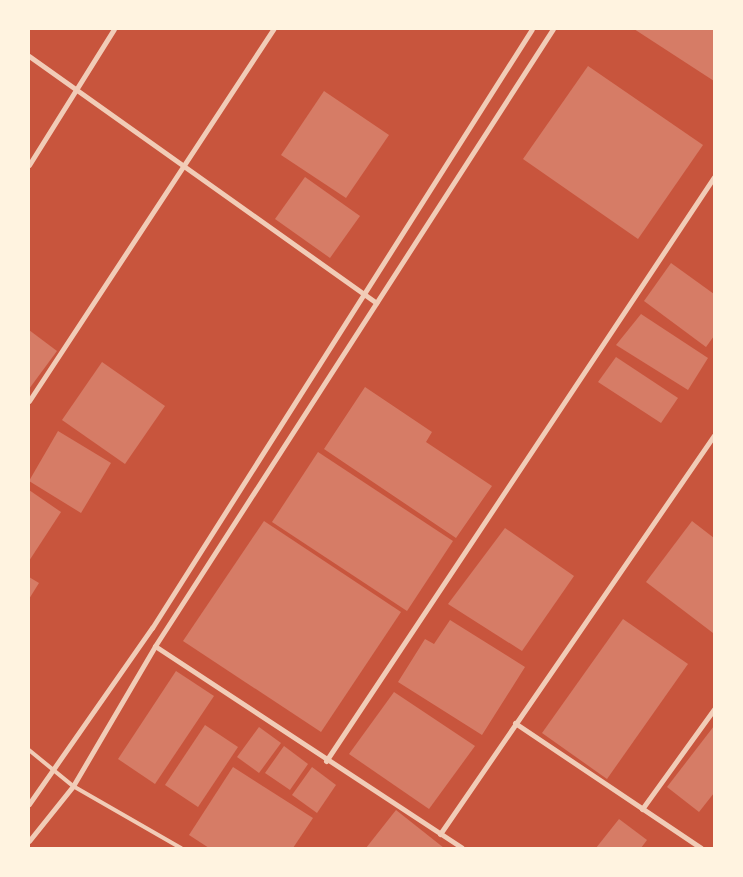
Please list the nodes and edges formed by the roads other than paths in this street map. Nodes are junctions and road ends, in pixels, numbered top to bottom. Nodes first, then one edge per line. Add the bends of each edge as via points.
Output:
1 (114, 29) edge
2 (273, 29) edge
3 (532, 29) edge
4 (553, 29) edge
5 (29, 56) edge
6 (74, 91) junction
7 (29, 165) edge
8 (184, 166) junction
9 (714, 177) edge
10 (365, 295) junction
11 (376, 303) junction
12 (29, 401) edge
13 (714, 434) edge
14 (155, 646) junction
15 (714, 710) edge
16 (515, 723) junction
17 (29, 750) edge
18 (326, 761) junction
19 (53, 770) junction
20 (73, 786) junction
21 (29, 804) edge
22 (642, 809) junction
23 (440, 834) junction
24 (29, 841) edge
25 (181, 848) edge
26 (462, 848) edge
27 (701, 848) edge

1 - 6 street
2 - 8 street
3 - 10 street
4 - 11 street
5 - 6 street
6 - 7 street
6 - 8 street
8 - 10 street
8 - 12 street
9 - 18 street
10 - 11 street
10 - 19 street via 152,628
11 - 14 street
13 - 16 street
14 - 18 street
14 - 20 street
15 - 22 street
16 - 22 street
16 - 23 street
17 - 19 lane
18 - 23 street
19 - 20 lane
19 - 21 street
20 - 24 street
20 - 25 lane
22 - 27 street
23 - 26 street

